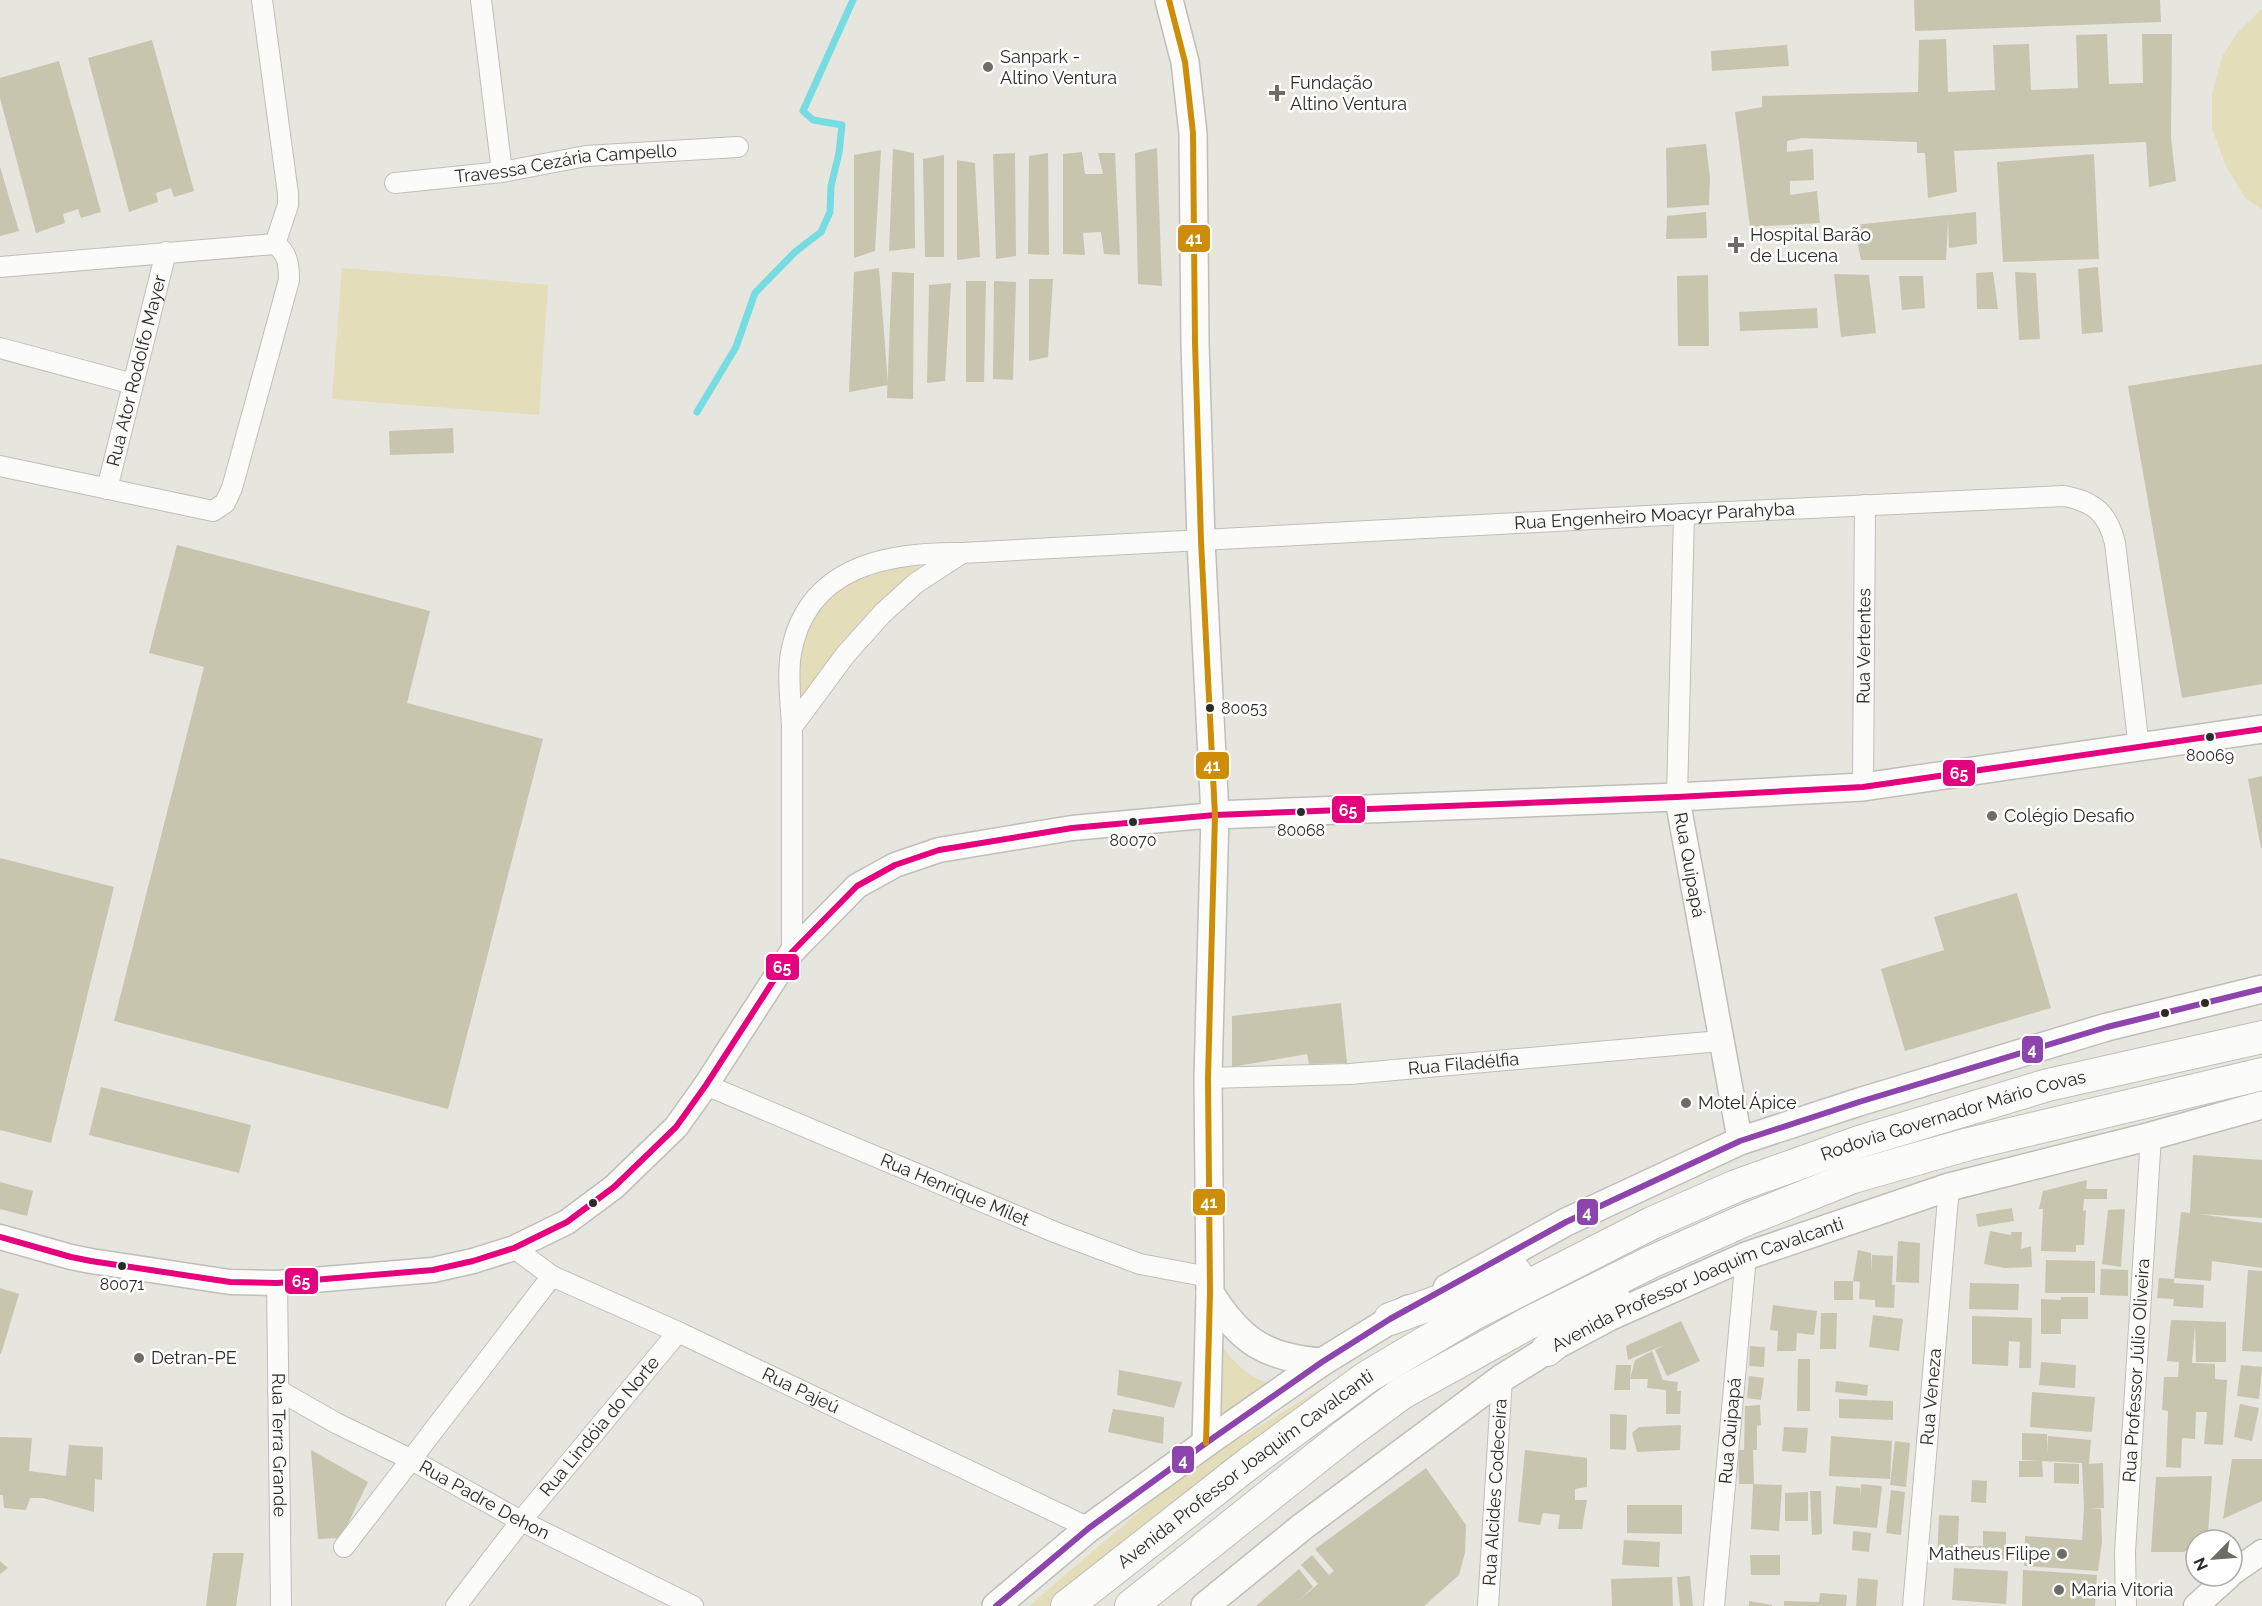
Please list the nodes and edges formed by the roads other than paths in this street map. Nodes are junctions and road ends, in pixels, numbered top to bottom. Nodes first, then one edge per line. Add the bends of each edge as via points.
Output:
1 (262, 0) edge
2 (481, 0) edge
3 (1169, 0) edge
4 (738, 147) dead end
5 (502, 172) junction
6 (395, 183) dead end
7 (275, 244) junction
8 (166, 252) junction
9 (0, 267) edge
10 (0, 348) edge
11 (133, 384) junction
12 (0, 466) edge
13 (107, 489) junction
14 (1865, 506) junction
15 (1684, 514) junction
16 (1201, 541) junction
17 (962, 553) junction
18 (792, 727) junction
19 (2262, 729) edge
20 (2139, 748) junction
21 (1863, 787) junction
22 (1677, 797) junction
23 (1215, 815) junction
24 (792, 952) junction
25 (2262, 989) edge
26 (2262, 1037) edge
27 (1720, 1041) junction
28 (2262, 1074) edge
29 (1208, 1078) junction
30 (706, 1085) junction
31 (2262, 1105) edge
32 (2151, 1136) junction
33 (1740, 1141) junction
34 (1949, 1187) junction
35 (1652, 1222) junction
36 (0, 1237) edge
37 (514, 1248) junction
38 (1746, 1256) junction
39 (1651, 1262) junction
40 (552, 1276) junction
41 (277, 1283) junction
42 (1210, 1285) junction
43 (1390, 1319) junction
44 (678, 1332) junction
45 (1547, 1350) junction
46 (1322, 1362) junction
47 (1502, 1378) junction
48 (278, 1390) junction
49 (1206, 1443) junction
50 (410, 1459) junction
51 (521, 1521) junction
52 (1089, 1528) junction
53 (344, 1547) dead end
54 (2262, 1552) edge
55 (2244, 1565) edge
56 (2216, 1588) edge
57 (281, 1606) edge
58 (456, 1606) edge
59 (693, 1606) edge
60 (996, 1606) edge
61 (1067, 1606) edge
62 (1131, 1606) edge
63 (1205, 1606) edge
64 (1488, 1606) edge
65 (1714, 1606) edge
66 (1913, 1606) edge
67 (2126, 1606) edge
68 (2196, 1606) edge

1 - 7 street via 288,194 288,206
2 - 5 street
3 - 16 main road via 1185,62 1193,133
4 - 5 street, Travessa Cezária Campello via 586,156
5 - 6 street, Travessa Cezária Campello
7 - 8 street
7 - 13 street via 287,258 286,297 225,503 213,511
8 - 9 street
8 - 11 street, Rua Ator Rodolfo Mayer
10 - 11 street
11 - 13 street, Rua Ator Rodolfo Mayer
12 - 13 street
14 - 15 street, Rua Engenheiro Moacyr Parahyba
14 - 20 street, Rua Engenheiro Moacyr Parahyba via 2064,496 2092,505 2112,528 2115,543
14 - 21 street, Rua Vertentes
15 - 16 street, Rua Engenheiro Moacyr Parahyba
15 - 22 street, Rua Quipapá
16 - 17 street, Rua Engenheiro Moacyr Parahyba
16 - 23 main road
17 - 18 street via 916,583 884,613 846,654
17 - 18 street, Rua Engenheiro Moacyr Parahyba via 892,557 861,566 837,578 814,600 799,625 791,653
18 - 24 street, Rua Engenheiro Moacyr Parahyba
19 - 20 main road
20 - 21 main road
21 - 22 main road
22 - 23 main road
22 - 27 street, Rua Quipapá
23 - 24 street via 1072,828 939,850 895,865 857,886
23 - 29 main road
24 - 30 street
25 - 33 main road, Avenida Professor Joaquim Cavalcanti via 2107,1027
26 - 35 highway, Rodovia Governador Mário Covas via 2048,1085 1862,1141 1736,1186
27 - 29 street, Rua Filadélfia via 1350,1074
27 - 33 street, Rua Quipapá
28 - 39 highway, Rodovia Governador Mário Covas via 1970,1144 1852,1177
29 - 42 main road
30 - 37 street via 676,1126 614,1187 567,1222
30 - 42 street, Rua Henrique Milet via 1068,1237
31 - 32 main road, Avenida Professor Joaquim Cavalcanti
32 - 34 main road, Avenida Professor Joaquim Cavalcanti
32 - 67 street, Rua Professor Júlio Oliveira via 2125,1552
33 - 43 main road, Avenida Professor Joaquim Cavalcanti via 1566,1222
34 - 38 main road, Avenida Professor Joaquim Cavalcanti
34 - 66 street, Rua Veneza
35 - 43 highway
35 - 61 highway, Avenida Professor Joaquim Cavalcanti via 1475,1313 1367,1377 1248,1464
36 - 41 street via 91,1261 230,1282
37 - 40 street, Rua Pajeú
37 - 41 street via 433,1270
38 - 45 main road, Avenida Professor Joaquim Cavalcanti via 1609,1317
38 - 65 street, Rua Quipapá
39 - 45 highway
39 - 62 highway, Avenida Professor Joaquim Cavalcanti via 1402,1393
40 - 44 street, Rua Pajeú
40 - 50 street
41 - 48 street, Rua Terra Grande
42 - 46 main road via 1225,1317 1244,1337 1268,1352
42 - 49 main road
43 - 46 main road, Avenida Professor Joaquim Cavalcanti
44 - 51 street, Rua Lindóia do Norte
44 - 52 street, Rua Pajeú
45 - 47 main road, Avenida Professor Joaquim Cavalcanti
46 - 49 main road, Avenida Professor Joaquim Cavalcanti
47 - 63 main road, Avenida Professor Joaquim Cavalcanti via 1302,1527
47 - 64 street, Rua Alcides Codeceira
48 - 50 street, Rua Padre Dehon
48 - 57 street, Rua Terra Grande
49 - 52 main road, Avenida Professor Joaquim Cavalcanti
50 - 51 street, Rua Padre Dehon
50 - 53 street
51 - 58 street, Rua Lindóia do Norte
51 - 59 street, Rua Padre Dehon
52 - 60 main road, Avenida Professor Joaquim Cavalcanti
54 - 55 street
56 - 68 street

